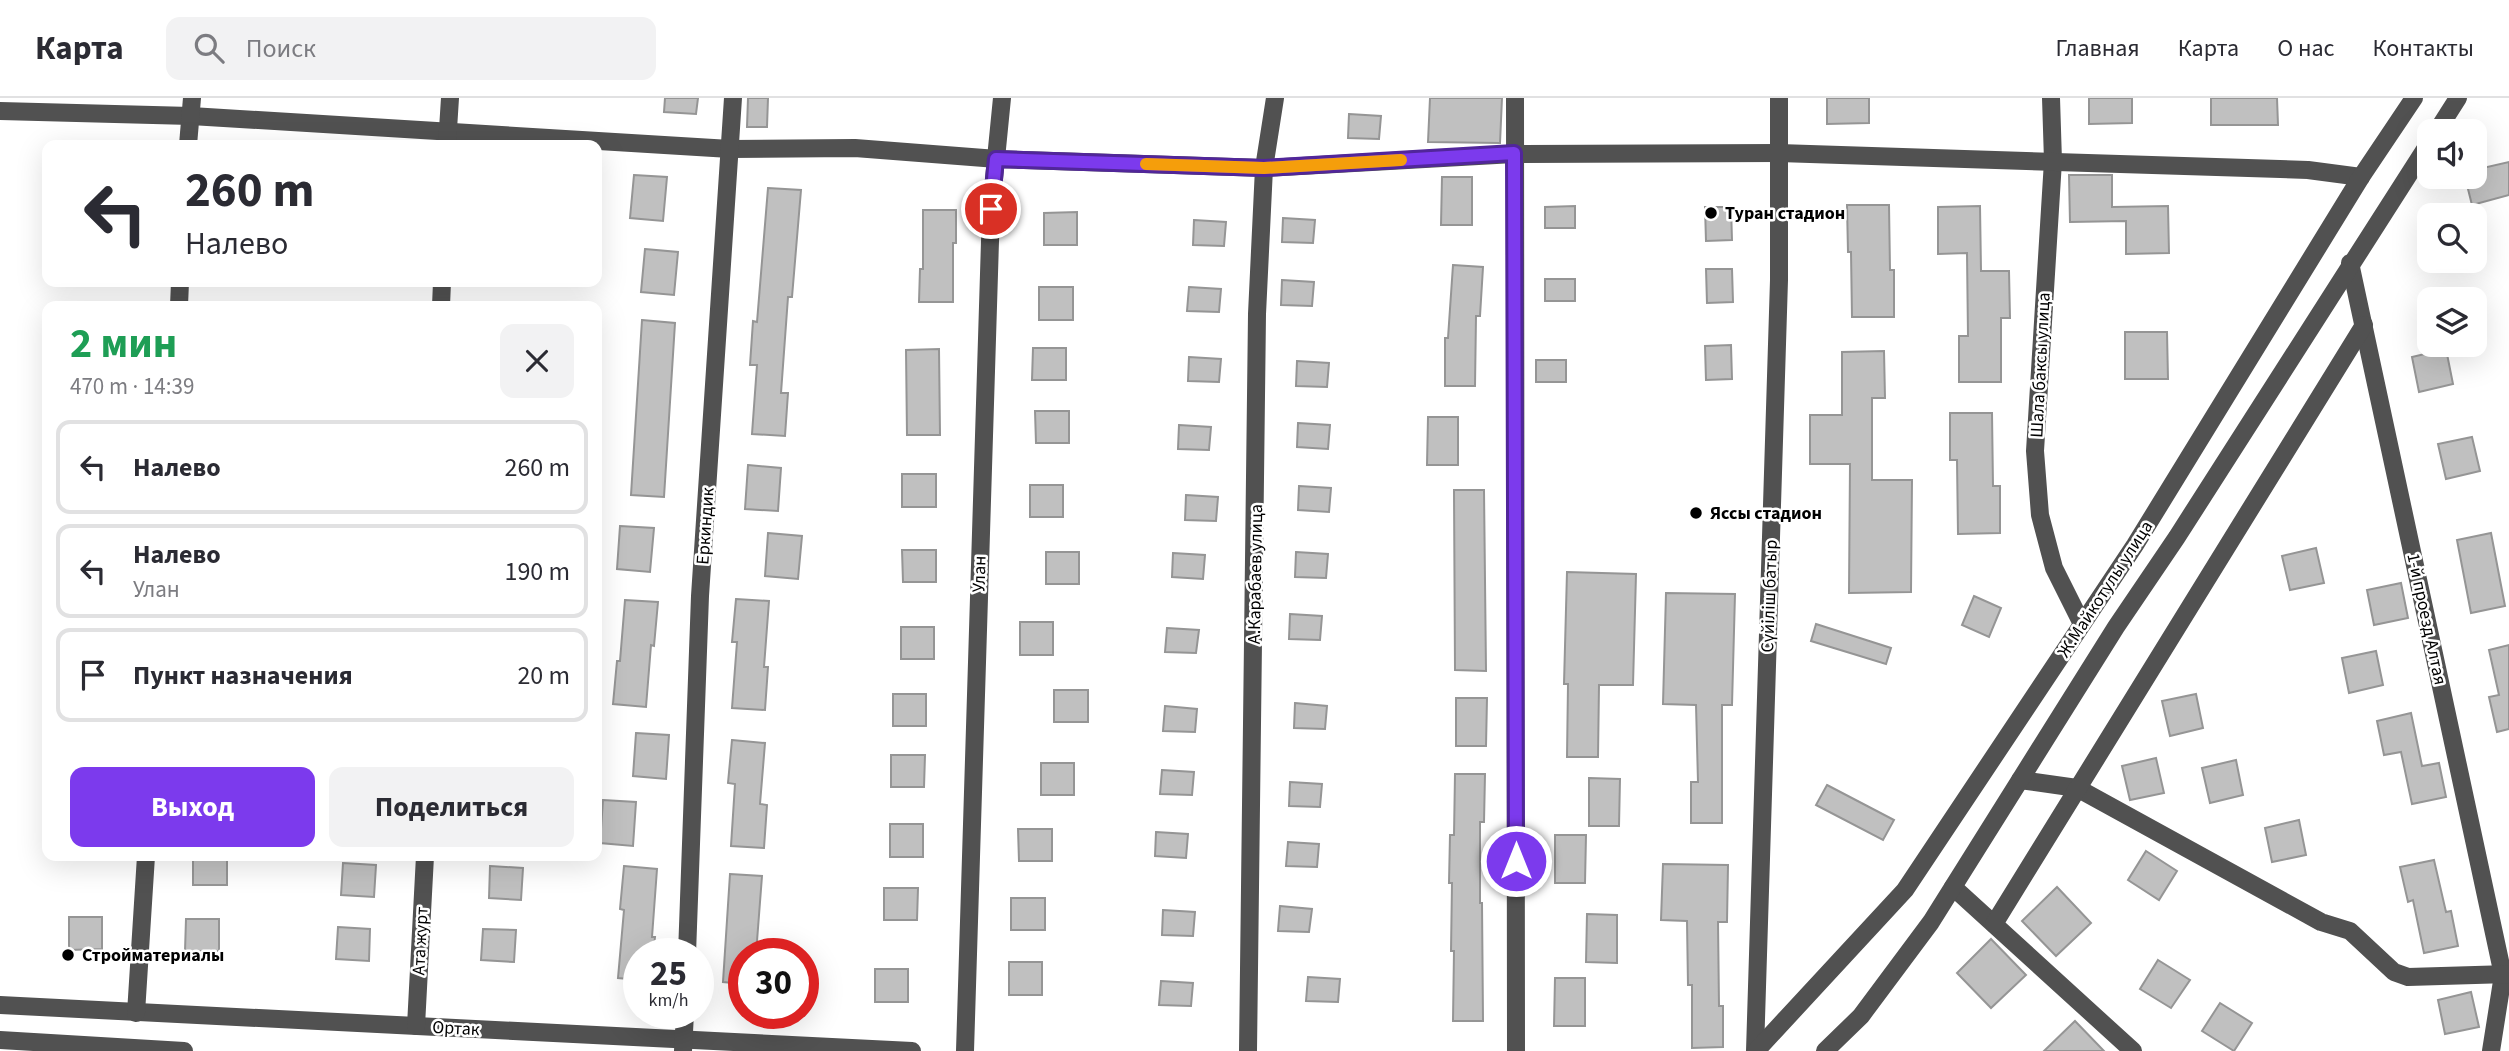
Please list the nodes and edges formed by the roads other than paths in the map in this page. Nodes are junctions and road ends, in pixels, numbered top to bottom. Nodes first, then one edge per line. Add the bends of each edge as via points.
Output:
1 (450, 98) edge
2 (733, 98) edge
3 (1002, 98) edge
4 (1275, 98) edge
5 (1515, 98) edge
6 (1779, 98) edge
7 (2051, 98) edge
8 (2414, 98) edge
9 (2458, 98) edge
10 (191, 107) edge
11 (0, 111) edge
12 (2445, 119) edge
13 (448, 139) edge
14 (188, 140) edge
15 (601, 140) edge
16 (602, 140) edge
17 (730, 149) junction
18 (1514, 153) junction
19 (1779, 153) junction
20 (996, 159) junction
21 (2053, 161) junction
22 (2417, 161) edge
23 (1264, 168) junction
24 (2361, 177) junction
25 (2350, 264) junction
26 (2364, 326) junction
27 (2233, 388) junction
28 (2261, 405) junction
29 (2082, 624) junction
30 (2020, 780) junction
31 (2077, 788) junction
32 (146, 861) edge
33 (425, 861) edge
34 (1953, 887) junction
35 (1994, 924) junction
36 (688, 938) edge
37 (2506, 974) edge
38 (0, 1005) edge
39 (136, 1013) junction
40 (416, 1026) junction
41 (0, 1040) edge
42 (683, 1046) edge
43 (135, 1050) edge
44 (184, 1051) edge
45 (912, 1051) edge
46 (965, 1051) edge
47 (1248, 1051) edge
48 (1516, 1051) edge
49 (1755, 1051) edge
50 (1825, 1051) edge
51 (2133, 1051) edge
52 (2491, 1051) edge

1 - 13 street
2 - 17 street, Еркиндик
3 - 20 street, Улан
4 - 23 street, А.Карабаев улица
5 - 18 street
6 - 19 street, Сүйіліш батыр
7 - 21 street, Шала баксы улица
8 - 24 street, Ж.Майкотулы улица
9 - 12 street
10 - 11 street
10 - 13 street
10 - 14 street
13 - 15 street
16 - 17 street
17 - 20 street via 855,148
17 - 36 street, Еркиндик via 701,596
18 - 19 street
18 - 23 street
18 - 48 street
19 - 21 street
19 - 49 street, Сүйіліш батыр
20 - 23 street
20 - 46 street, Улан
21 - 24 street via 2308,170
21 - 29 street, Шала баксы улица via 2035,452 2040,515 2054,568
22 - 25 street, Ж.Майкотулы улица
23 - 47 street, А.Карабаев улица via 1257,314
24 - 27 street, Ж.Майкотулы улица
25 - 26 street, 1-й проезд Алтая
25 - 28 street, Ж.Майкотулы улица
26 - 31 street
26 - 37 street, 1-й проезд Алтая
27 - 28 street
27 - 29 street, Ж.Майкотулы улица
28 - 30 street, Ж.Майкотулы улица
29 - 49 street, Ж.Майкотулы улица via 1905,890
30 - 31 street
30 - 34 street, Ж.Майкотулы улица
31 - 35 street
31 - 37 street via 2321,922 2350,931 2394,972 2408,977
32 - 39 street
33 - 40 street, Ата журт
34 - 35 street
34 - 50 street, Ж.Майкотулы улица via 1861,1016
35 - 51 street
37 - 52 street
38 - 39 street, Ортак
39 - 40 street, Ортак
40 - 42 street, Ортак
41 - 43 street
42 - 45 street, Ортак
43 - 44 street

